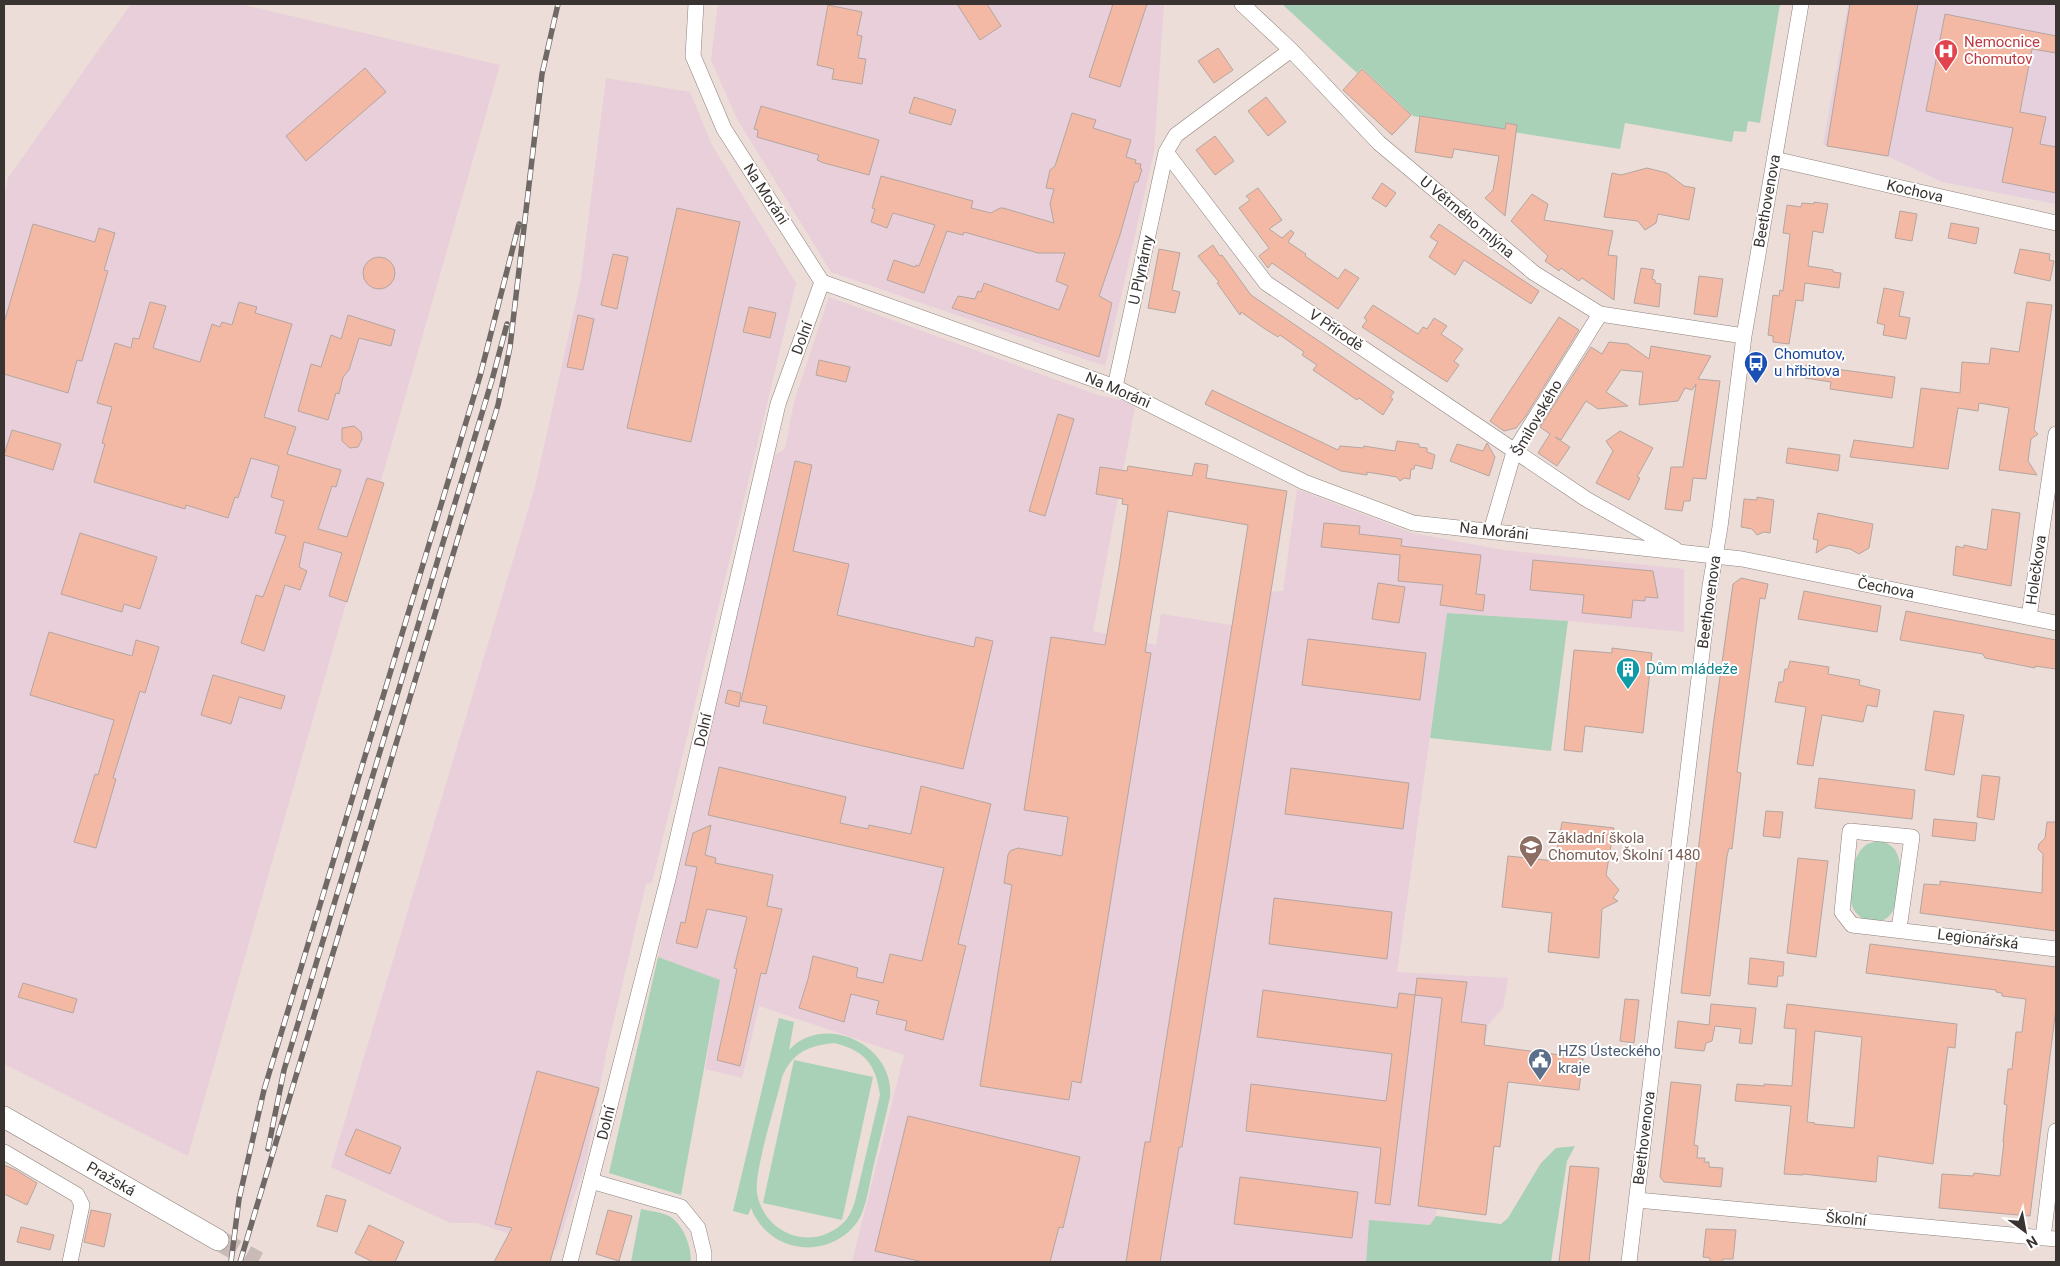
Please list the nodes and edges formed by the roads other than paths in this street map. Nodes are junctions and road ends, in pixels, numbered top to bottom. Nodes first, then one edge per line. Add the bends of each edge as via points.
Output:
1 (696, 4) edge
2 (1242, 4) edge
3 (1801, 4) edge
4 (1291, 50) junction
5 (1166, 152) junction
6 (1774, 159) junction
7 (2056, 223) edge
8 (822, 282) junction
9 (1600, 314) junction
10 (1744, 336) junction
11 (1115, 387) junction
12 (2056, 434) edge
13 (1514, 452) junction
14 (1491, 531) junction
15 (1681, 553) junction
16 (1716, 556) junction
17 (2029, 617) junction
18 (2056, 623) edge
19 (1899, 929) junction
20 (2056, 949) edge
21 (4, 1117) edge
22 (2056, 1131) edge
23 (4, 1152) edge
24 (591, 1181) junction
25 (1636, 1200) junction
26 (2049, 1239) edge
27 (218, 1240) tunnel mouth
28 (70, 1262) edge
29 (570, 1262) edge
30 (704, 1262) edge
31 (1629, 1262) edge

1 - 8 street, Na Moráni via 693,56 724,129
2 - 4 street, U Větrného mlýna
3 - 6 street, Beethovenova
4 - 5 street via 1176,135
4 - 9 street, U Větrného mlýna via 1379,143 1534,273
5 - 11 street, U Plynárny
5 - 13 street, V Přírodě via 1266,283
6 - 7 street, Kochova
6 - 10 street, Beethovenova
8 - 11 street, Na Moráni
8 - 24 street, Dolní via 778,404 668,879
9 - 10 street, U Větrného mlýna
9 - 13 street, Šmilovského
10 - 16 street, Beethovenova
11 - 14 street, Na Moráni via 1313,485 1413,523
12 - 17 street, Holečkova
13 - 14 street, Šmilovského
13 - 15 street, V Přírodě via 1586,499
14 - 15 street, Na Moráni
15 - 16 street, Na Moráni
16 - 17 street, Čechova
16 - 25 street, Beethovenova
17 - 18 street, Čechova
19 - 19 street, Legionářská via 1912,837 1850,831 1842,912 1852,925
19 - 20 street, Legionářská
21 - 27 main road, Pražská
22 - 26 street
23 - 28 street via 77,1195 82,1205
24 - 29 street, Dolní
24 - 30 street via 681,1207 698,1228
25 - 26 street, Školní
25 - 31 street, Beethovenova

